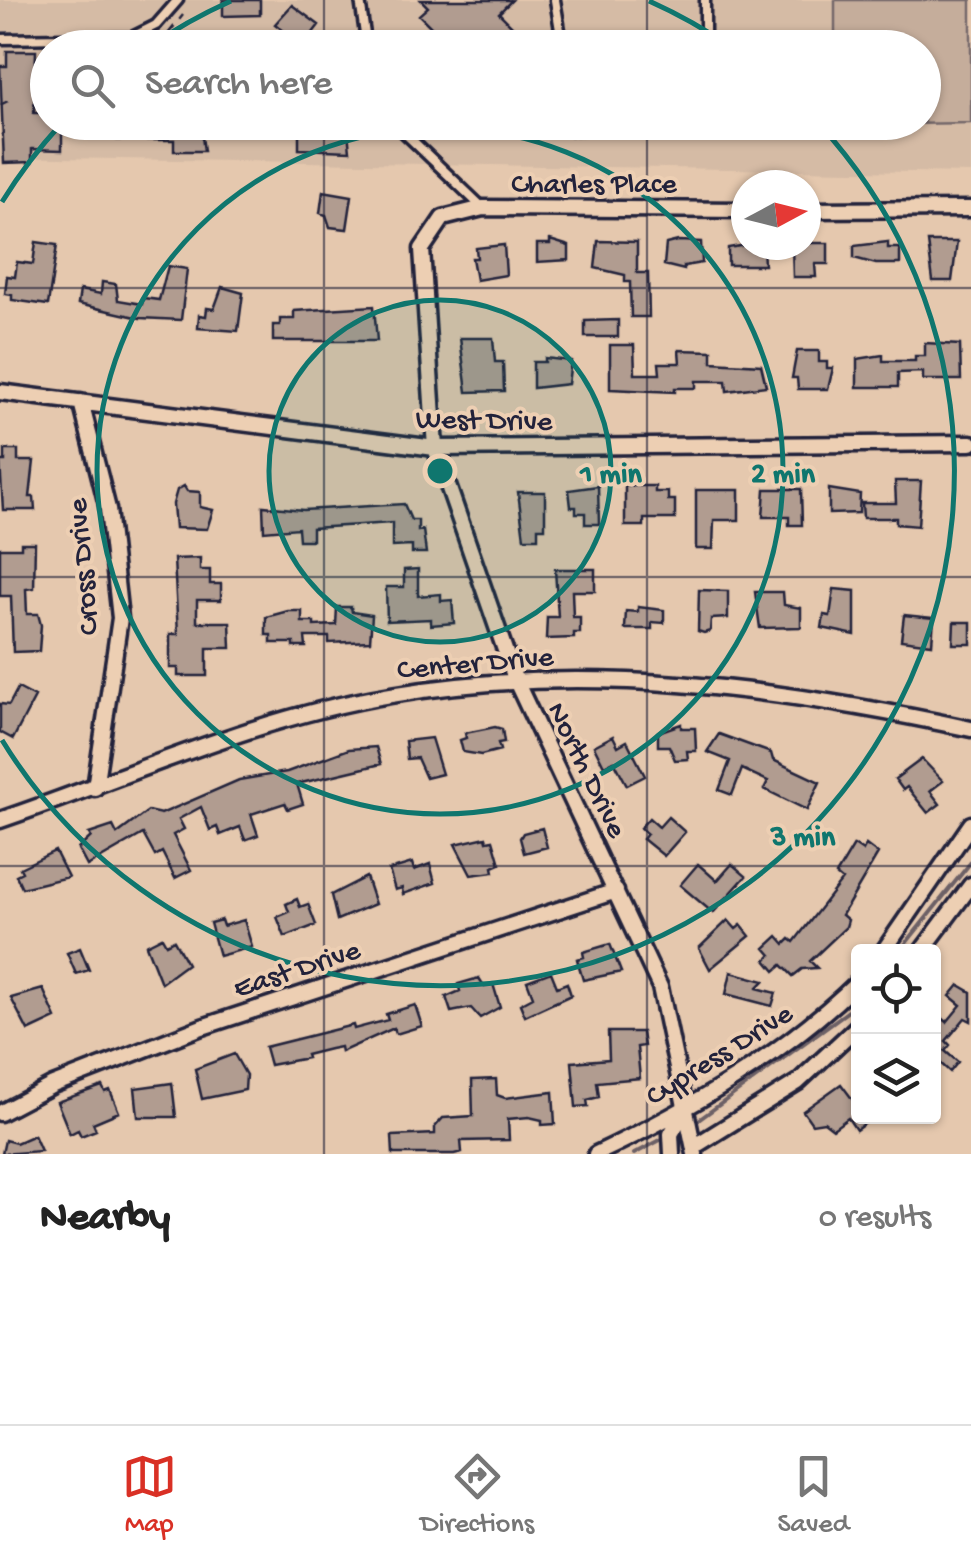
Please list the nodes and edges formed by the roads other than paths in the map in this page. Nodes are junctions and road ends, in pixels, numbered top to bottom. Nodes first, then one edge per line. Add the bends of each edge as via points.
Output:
1 (178, 0) edge
2 (360, 0) edge
3 (555, 0) edge
4 (706, 0) edge
5 (146, 30) edge
6 (364, 30) edge
7 (560, 30) edge
8 (705, 30) edge
9 (0, 39) edge
10 (30, 39) edge
11 (413, 140) edge
12 (483, 208) junction
13 (971, 209) edge
14 (731, 210) edge
15 (821, 210) edge
16 (443, 218) joint
17 (0, 392) edge
18 (81, 402) junction
19 (971, 443) edge
20 (435, 448) junction
21 (515, 679) junction
22 (971, 729) edge
23 (95, 788) junction
24 (0, 820) edge
25 (971, 824) edge
26 (971, 885) edge
27 (616, 891) junction
28 (888, 944) edge
29 (927, 944) edge
30 (851, 989) edge
31 (851, 1033) edge
32 (0, 1113) edge
33 (687, 1132) edge
34 (672, 1148) edge
35 (596, 1154) edge

1 - 5 lane
2 - 6 lane
3 - 7 lane
4 - 8 lane
9 - 10 lane
11 - 12 lane
12 - 14 street, Charles Place
12 - 16 street, Charles Place
13 - 15 street
16 - 20 street, North Drive via 422,249
17 - 18 street, West Drive
18 - 20 street, West Drive
18 - 23 street, Cross Drive via 108,508 120,618
19 - 20 street, West Drive
20 - 21 street, North Drive
21 - 22 street, Center Drive via 795,694
21 - 23 street, Center Drive via 388,695 248,731
21 - 27 street, North Drive
23 - 24 street, Center Drive
25 - 28 street
26 - 29 street
27 - 32 street, East Drive via 202,1026 54,1084
27 - 33 street, North Drive via 660,987
30 - 33 street, Cypress Drive
31 - 33 street, Cypress Drive via 798,1082
33 - 34 street, North Drive
33 - 35 street, Cypress Drive

